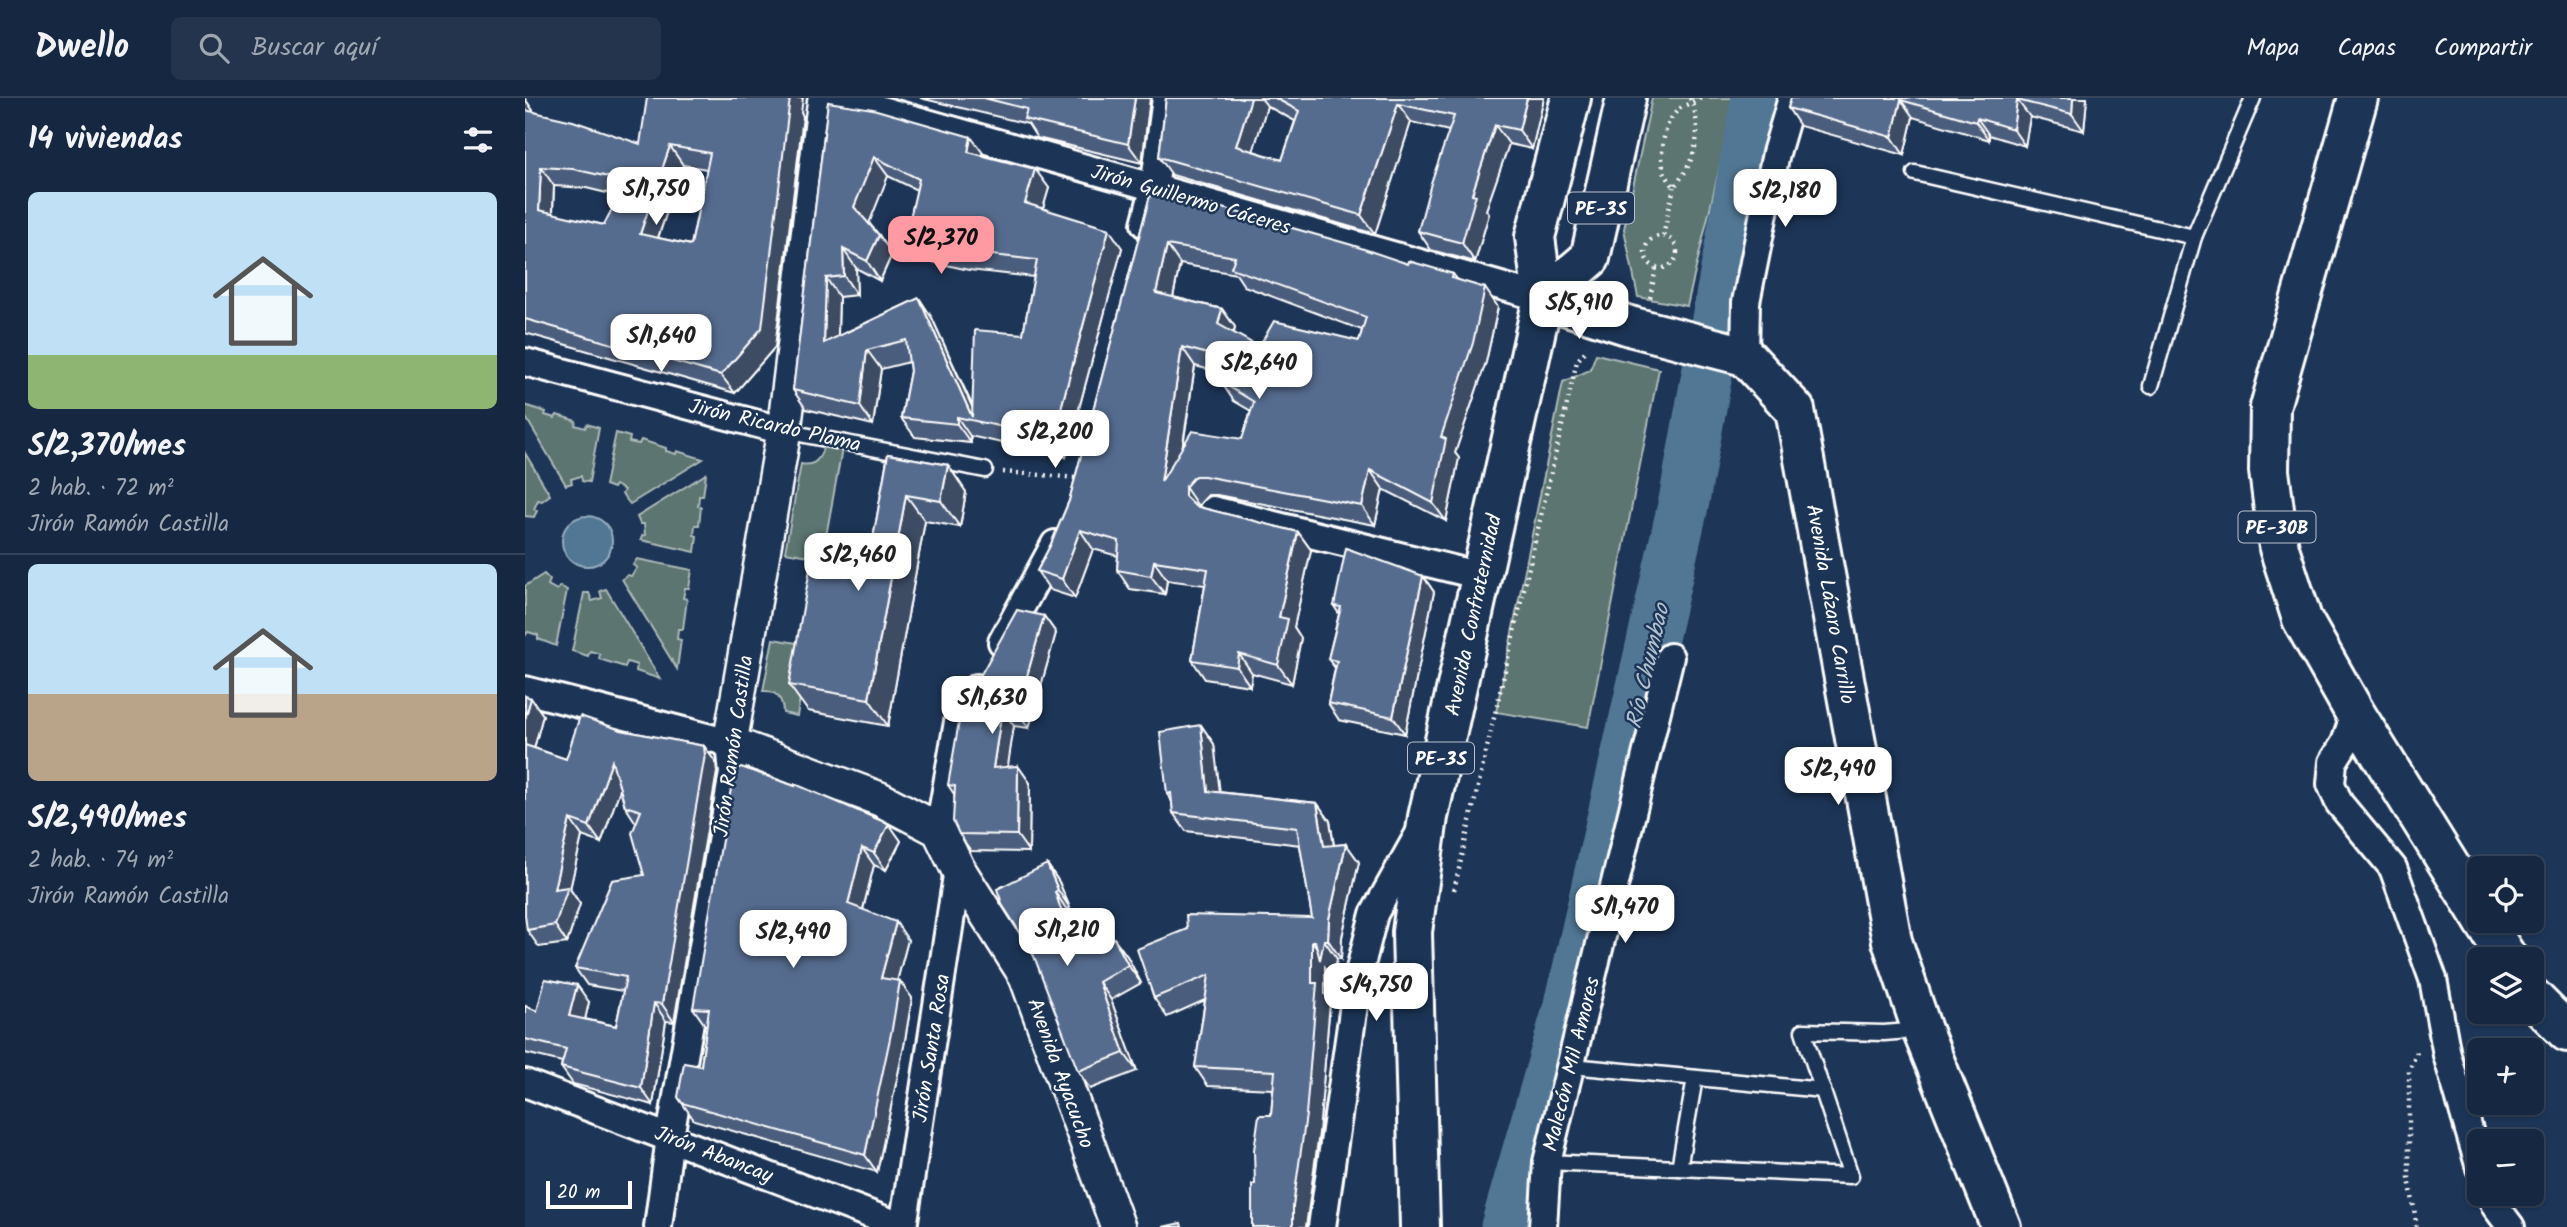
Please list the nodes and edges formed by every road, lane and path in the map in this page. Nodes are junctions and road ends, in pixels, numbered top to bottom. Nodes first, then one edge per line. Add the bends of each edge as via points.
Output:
1 (825, 98) edge
2 (839, 98) edge
3 (1166, 98) edge
4 (1571, 98) edge
5 (1626, 98) edge
6 (1701, 98) edge
7 (1791, 98) edge
8 (2253, 98) edge
9 (2358, 98) edge
10 (1691, 100) edge
11 (1915, 173) dead end
12 (1674, 187) junction
13 (1154, 189) junction
14 (1663, 236) junction
15 (2194, 237) junction
16 (1140, 241) edge
17 (1543, 298) junction
18 (1596, 347) dead end
19 (1740, 355) junction
20 (525, 362) edge
21 (2151, 386) dead end
22 (784, 431) junction
23 (985, 470) joint
24 (1089, 481) edge
25 (1213, 510) edge
26 (1062, 526) edge
27 (1481, 576) junction
28 (1670, 657) dead end
29 (525, 690) edge
30 (2355, 713) junction
31 (730, 743) junction
32 (1428, 817) junction
33 (939, 830) junction
34 (958, 869) junction
35 (1454, 892) dead end
36 (2467, 894) edge
37 (2437, 1008) junction
38 (2544, 1009) edge
39 (1922, 1030) junction
40 (2567, 1032) edge
41 (1572, 1066) junction
42 (1695, 1078) junction
43 (525, 1083) edge
44 (1823, 1090) junction
45 (2467, 1129) edge
46 (670, 1137) junction
47 (1547, 1162) junction
48 (1679, 1168) junction
49 (2495, 1206) edge
50 (658, 1227) edge
51 (903, 1227) edge
52 (1118, 1227) edge
53 (1322, 1227) edge
54 (1420, 1227) edge
55 (1543, 1227) edge
56 (2001, 1227) edge
57 (2417, 1227) edge
58 (2511, 1227) edge

1 - 22 street, Jirón Ramón Castilla
2 - 13 street, Jirón Guillermo Cáceres
3 - 13 street
4 - 17 main road, PE-3S via 1535,237
5 - 17 main road, PE-3S via 1590,258
6 - 10 path
7 - 19 street via 1746,302
8 - 15 lane
9 - 30 main road, PE-30B via 2270,407 2269,471 2279,548 2302,619
10 - 12 path via 1699,130 1686,172
10 - 12 path via 1677,110 1663,142 1663,169
11 - 15 lane
12 - 14 path
13 - 16 street
13 - 17 street, Jirón Guillermo Cáceres
14 - 14 path via 1672,240 1677,250 1675,260 1662,268 1651,265 1645,251 1649,242
15 - 21 lane
17 - 19 main road
17 - 27 main road, Avenida Confraternidad / PE-3S
18 - 35 path via 1587,348 1577,361
19 - 39 main road, Avenida Lázaro Carrillo via 1795,411 1892,941
20 - 22 street, Jirón Ricardo Plama
22 - 23 lane, Jirón Ricardo Plama
22 - 31 street, Jirón Ramón Castilla
23 - 24 path
25 - 27 street
26 - 33 street via 1050,557 958,722
27 - 32 main road, Avenida Confraternidad / PE-3S
28 - 41 street, Malecón Mil Amores
29 - 31 street
30 - 36 main road, PE-30B
30 - 37 street via 2346,743 2333,762 2331,783 2339,803 2393,868 2433,979
31 - 33 street via 880,799
31 - 46 street, Jirón Ramón Castilla via 733,773
32 - 53 street via 1374,914 1358,977
32 - 54 main road, Avenida Confraternidad / PE-3S via 1412,932
33 - 34 street, Avenida Ayacucho
34 - 51 street, Jirón Santa Rosa
34 - 52 street, Avenida Ayacucho via 1026,976
37 - 45 street
37 - 57 path via 2409,1071 2409,1178
38 - 40 main road
39 - 44 lane via 1803,1031
39 - 56 main road, Avenida Lázaro Carrillo
41 - 42 lane
41 - 47 street, Malecón Mil Amores
42 - 44 lane
42 - 48 lane
43 - 46 street, Jirón Abancay
44 - 48 lane via 1851,1176
46 - 50 street, Jirón Ramón Castilla
46 - 51 street, Jirón Abancay
47 - 48 lane
47 - 55 street, Malecón Mil Amores
49 - 58 street

